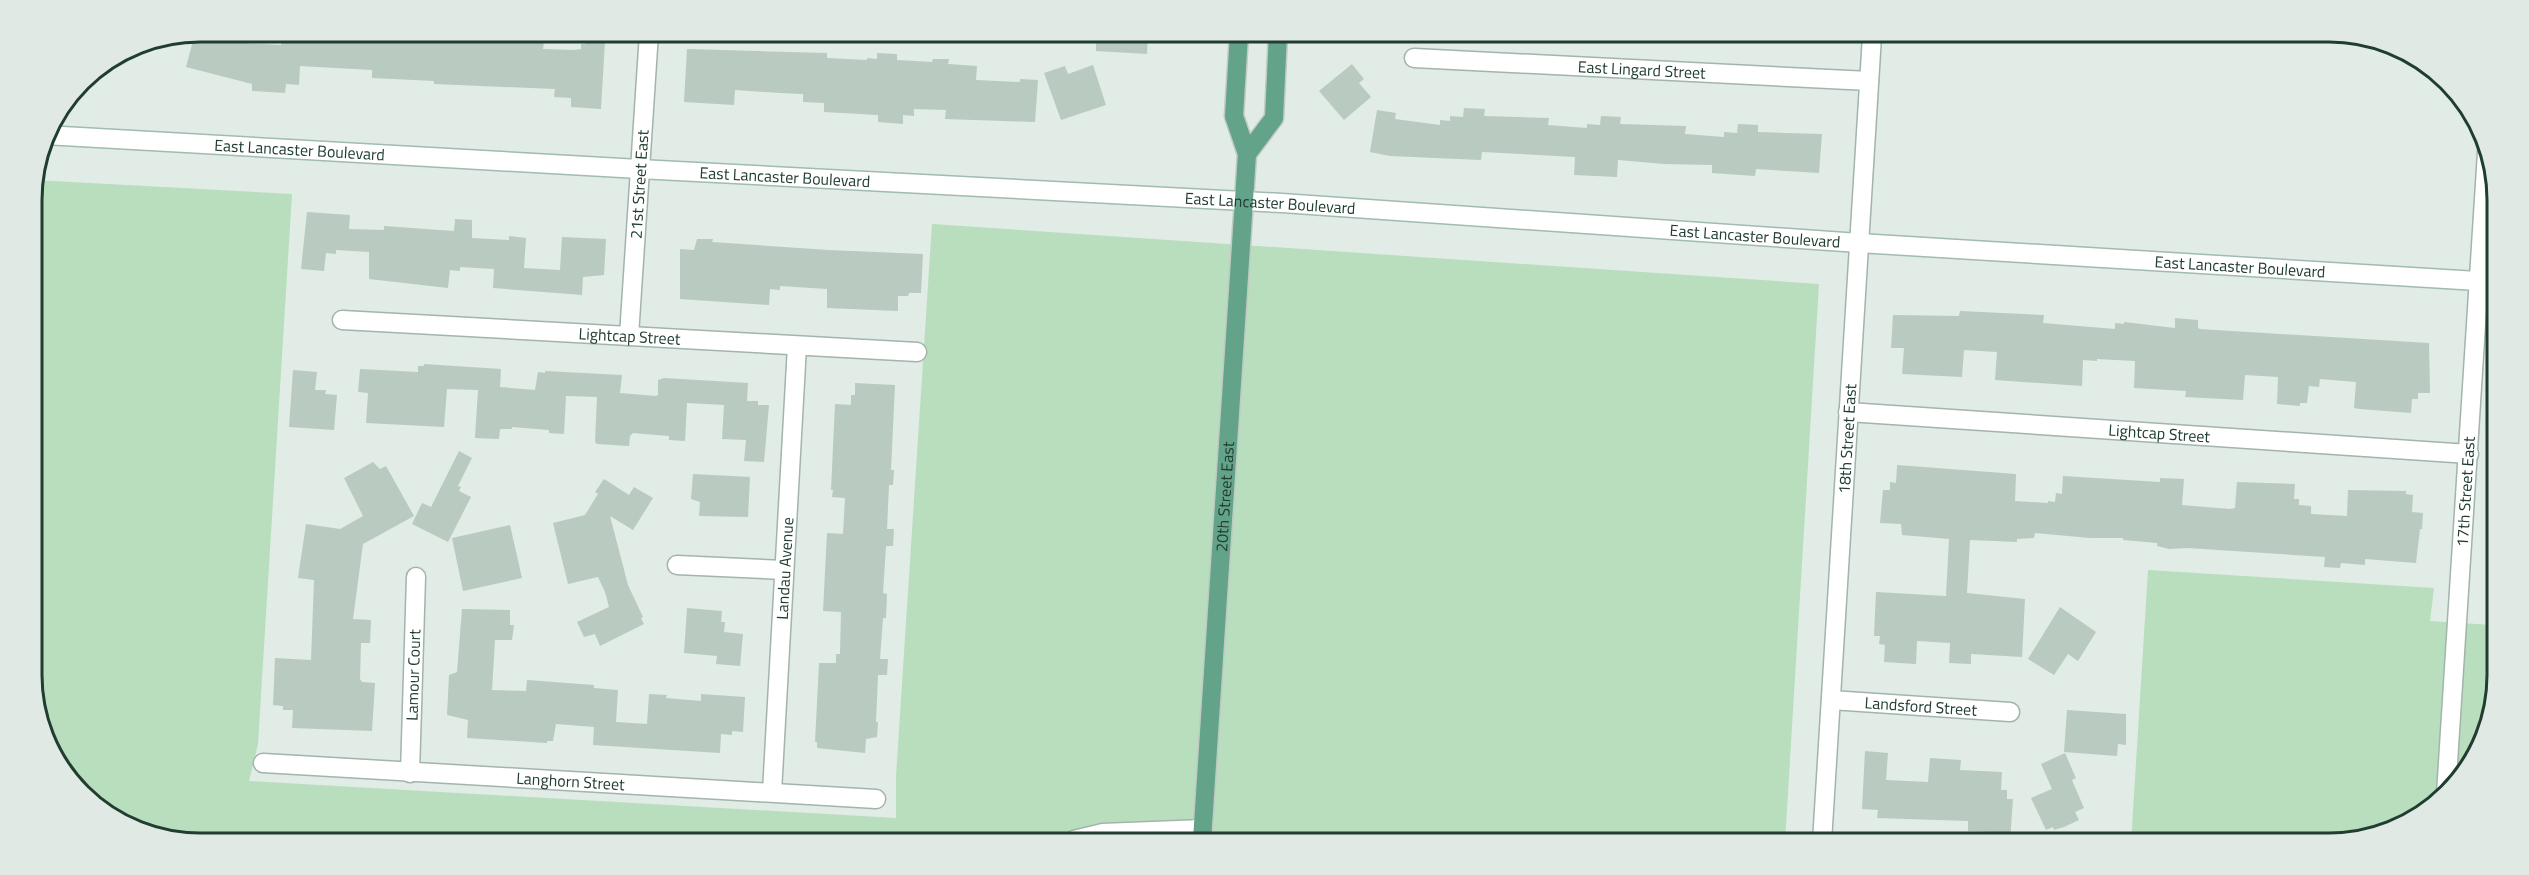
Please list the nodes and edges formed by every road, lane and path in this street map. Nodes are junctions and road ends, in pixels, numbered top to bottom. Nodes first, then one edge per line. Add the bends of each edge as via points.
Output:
1 (648, 42) edge
2 (1239, 42) edge
3 (1278, 42) edge
4 (1872, 42) edge
5 (1414, 58) dead end
6 (1869, 81) junction
7 (56, 136) edge
8 (1247, 154) junction
9 (639, 169) junction
10 (2487, 188) edge
11 (1245, 201) junction
12 (1859, 243) junction
13 (2486, 282) edge
14 (342, 320) dead end
15 (629, 336) junction
16 (797, 346) junction
17 (917, 352) dead end
18 (1848, 412) junction
19 (2469, 454) junction
20 (677, 565) dead end
21 (783, 570) junction
22 (416, 577) dead end
23 (1831, 700) junction
24 (2010, 712) dead end
25 (263, 764) dead end
26 (410, 773) junction
27 (2447, 780) edge
28 (772, 792) junction
29 (876, 799) dead end
30 (1089, 833) edge
31 (1203, 833) edge
32 (1823, 833) edge

1 - 9 street, 21st Street East
2 - 8 main road, 20th Street East via 1234,116
3 - 8 main road via 1274,118
4 - 6 street, 18th Street East
5 - 6 street, East Lingard Street
6 - 12 street, 18th Street East
7 - 9 street, East Lancaster Boulevard
8 - 11 main road, 20th Street East
9 - 11 street, East Lancaster Boulevard
9 - 15 street, 21st Street East
10 - 13 street, 17th Street East
11 - 12 street, East Lancaster Boulevard
11 - 31 main road, 20th Street East
12 - 13 street, East Lancaster Boulevard
12 - 18 street, 18th Street East
13 - 19 street, 17th Street East
14 - 15 street, Lightcap Street
15 - 16 street, Lightcap Street
16 - 17 street, Lightcap Street
16 - 21 street, Landau Avenue
18 - 19 street, Lightcap Street
18 - 23 street, 18th Street East
19 - 27 street, 17th Street East
20 - 21 street
21 - 28 street, Landau Avenue
22 - 26 street, Lamour Court
23 - 24 street, Landsford Street
23 - 32 street, 18th Street East
25 - 26 street, Langhorn Street
26 - 28 street, Langhorn Street
28 - 29 street, Langhorn Street
30 - 31 lane

